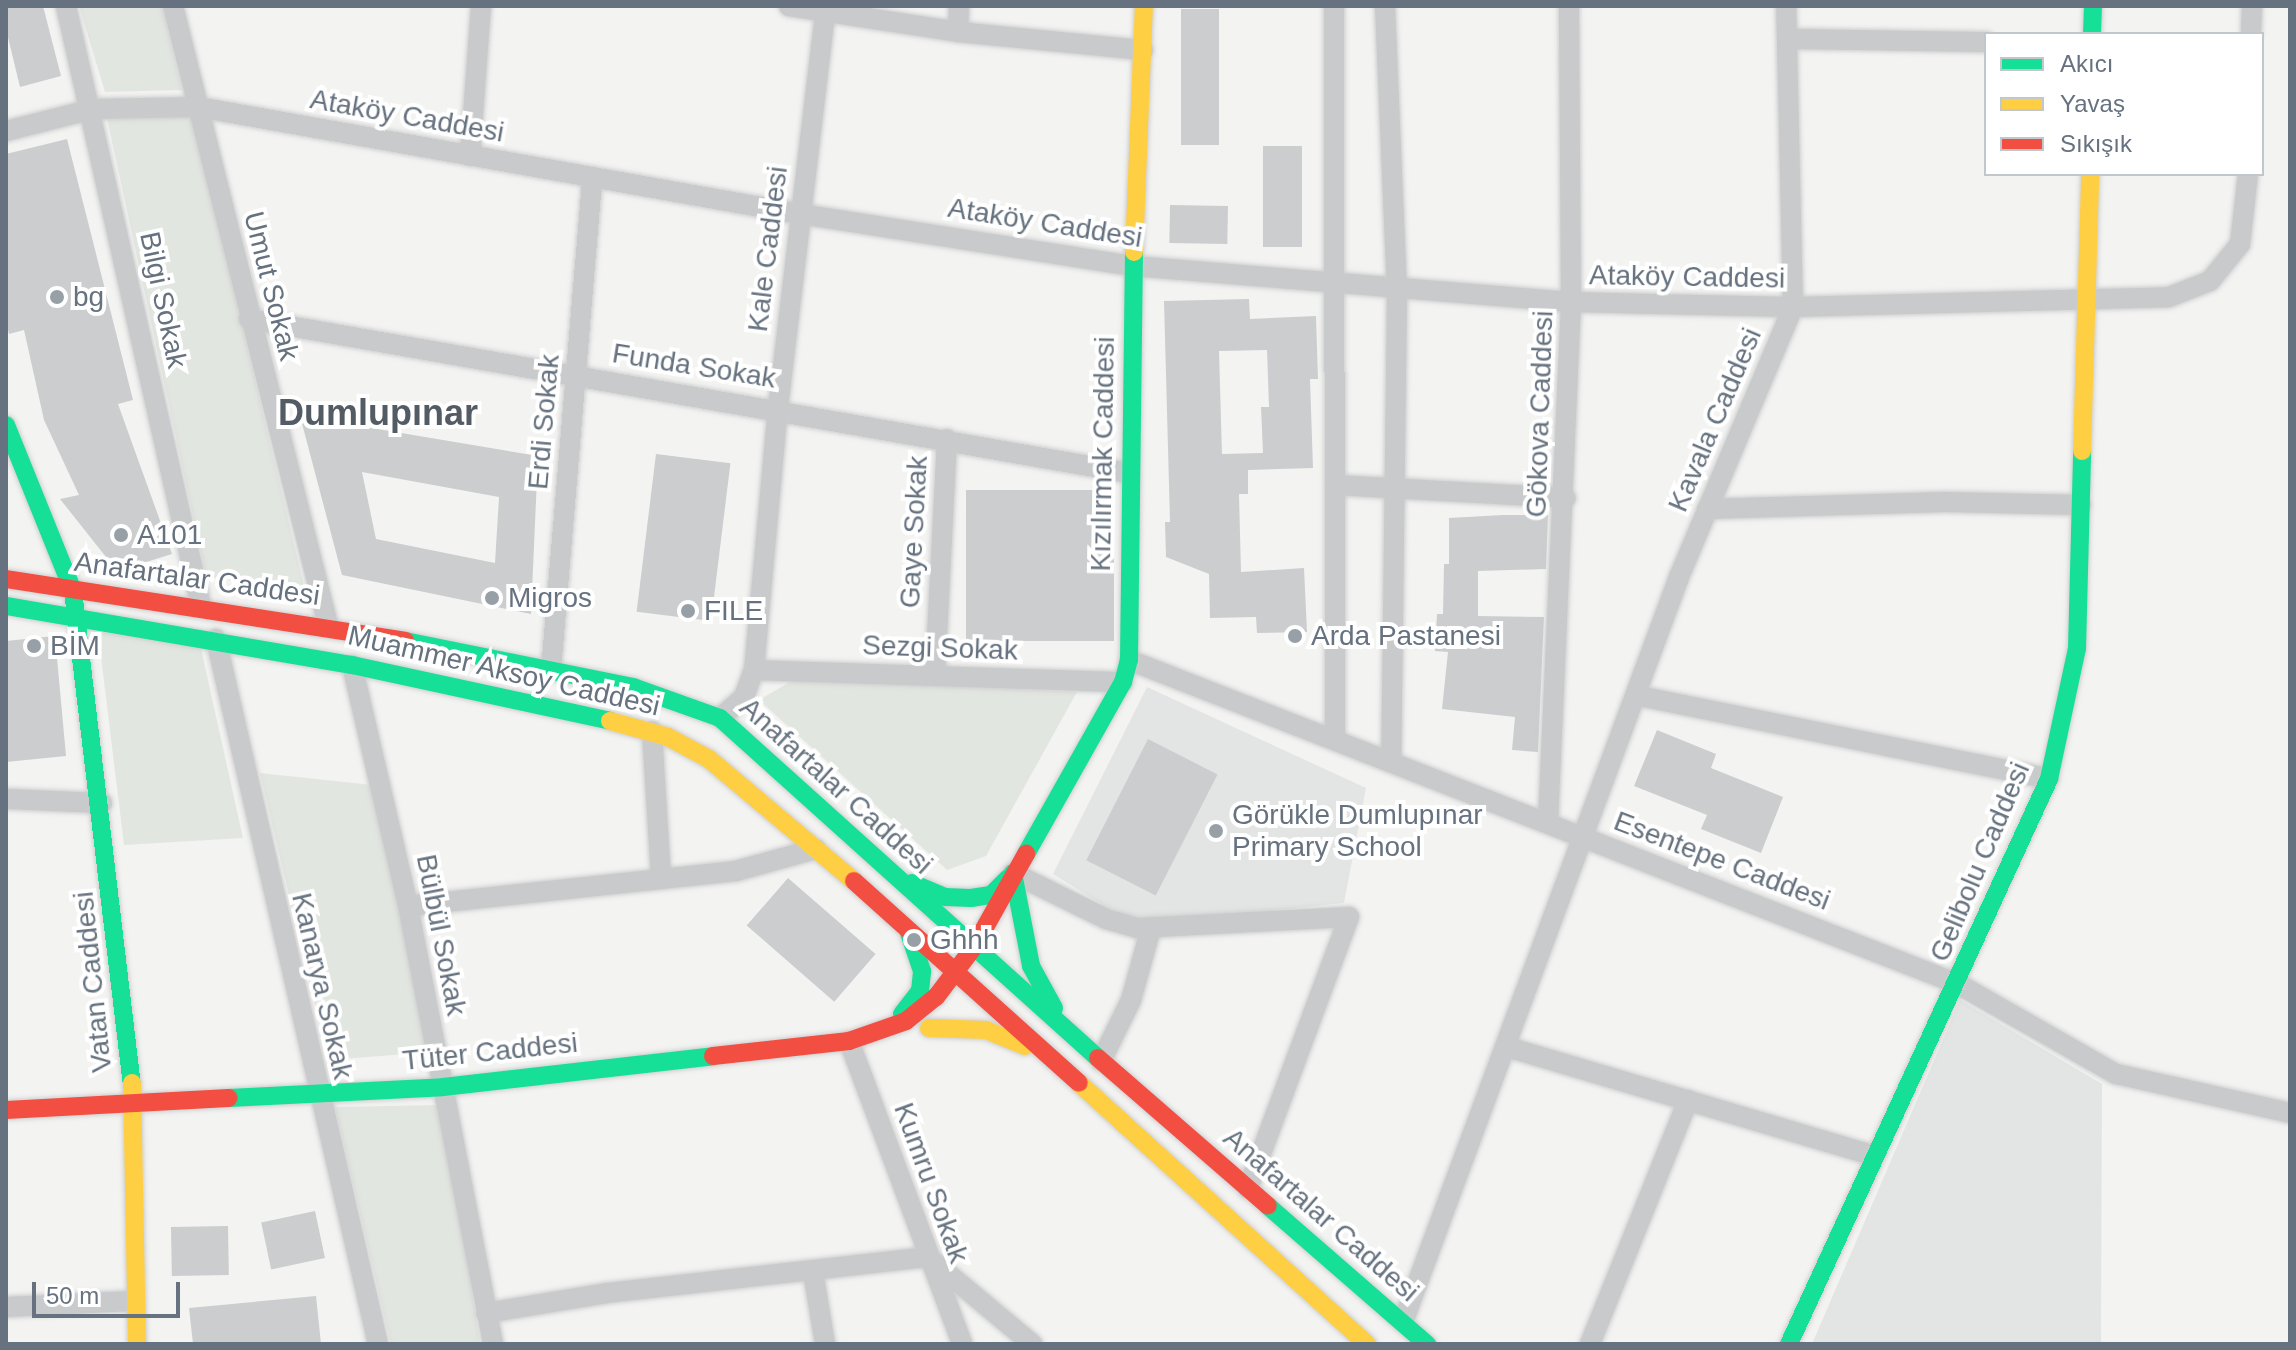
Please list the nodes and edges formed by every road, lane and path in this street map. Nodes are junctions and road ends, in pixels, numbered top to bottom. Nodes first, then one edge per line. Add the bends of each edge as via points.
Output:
1 (66, 6) edge
2 (173, 6) edge
3 (481, 6) edge
4 (789, 6) edge
5 (959, 6) edge
6 (1144, 6) edge
7 (1334, 6) edge
8 (1385, 6) edge
9 (1569, 6) edge
10 (1786, 6) edge
11 (2093, 6) edge
12 (2252, 6) edge
13 (825, 12) junction
14 (958, 32) junction
15 (2092, 32) edge
16 (2251, 32) edge
17 (1788, 39) junction
18 (1984, 42) edge
19 (1143, 50) junction
20 (198, 107) junction
21 (93, 109) junction
22 (6, 131) edge
23 (470, 156) junction
24 (2090, 176) edge
25 (2248, 176) edge
26 (592, 178) junction
27 (800, 214) junction
28 (1133, 266) junction
29 (1337, 283) junction
30 (1397, 291) junction
31 (2088, 299) junction
32 (1571, 302) junction
33 (1793, 307) junction
34 (249, 319) junction
35 (576, 376) junction
36 (778, 408) junction
37 (6, 425) edge
38 (947, 439) junction
39 (1129, 473) junction
40 (1336, 485) junction
41 (1394, 488) junction
42 (1566, 498) junction
43 (2081, 505) junction
44 (1707, 509) junction
45 (45, 522) junction
46 (6, 579) edge
47 (30, 584) junction
48 (73, 591) junction
49 (6, 606) edge
50 (201, 606) junction
51 (77, 616) junction
52 (328, 625) junction
53 (216, 639) junction
54 (1129, 660) junction
55 (352, 665) junction
56 (551, 670) junction
57 (754, 670) junction
58 (935, 676) junction
59 (1123, 682) junction
60 (1639, 696) junction
61 (720, 718) junction
62 (652, 731) junction
63 (1335, 736) junction
64 (1391, 759) junction
65 (2049, 779) junction
66 (6, 799) edge
67 (102, 803) junction
68 (1548, 823) junction
69 (1586, 838) junction
70 (816, 849) junction
71 (887, 869) junction
72 (1013, 873) junction
73 (661, 879) junction
74 (408, 906) junction
75 (907, 928) junction
76 (1151, 928) junction
77 (974, 947) junction
78 (957, 974) junction
79 (1958, 984) junction
80 (966, 1002) junction
81 (929, 1028) junction
82 (872, 1036) junction
83 (849, 1041) junction
84 (1507, 1047) junction
85 (1101, 1061) junction
86 (1056, 1065) junction
87 (443, 1087) junction
88 (319, 1096) junction
89 (1688, 1100) junction
90 (135, 1106) junction
91 (6, 1110) edge
92 (2290, 1113) edge
93 (1874, 1156) junction
94 (1248, 1189) junction
95 (928, 1257) junction
96 (813, 1272) junction
97 (134, 1301) junction
98 (6, 1307) edge
99 (486, 1313) junction
100 (1403, 1322) junction
101 (137, 1344) edge
102 (378, 1344) edge
103 (493, 1344) edge
104 (825, 1344) edge
105 (962, 1344) edge
106 (1032, 1344) edge
107 (1367, 1344) edge
108 (1427, 1344) edge
109 (1590, 1344) edge
110 (1789, 1344) edge

1 - 21 street, Bilgi Sokak
2 - 20 street, Umut Sokak
3 - 23 street
4 - 13 street
5 - 14 street
6 - 19 street, Kızılırmak Caddesi
7 - 29 street
8 - 30 street
9 - 32 street, Gökova Caddesi
10 - 17 street, Kavala Caddesi
11 - 15 street
12 - 16 street
13 - 14 street
13 - 27 street, Kale Caddesi
14 - 19 street
17 - 18 street
17 - 33 street, Kavala Caddesi
19 - 28 street, Kızılırmak Caddesi
20 - 21 street, Ataköy Caddesi
20 - 23 street, Ataköy Caddesi
20 - 34 street, Umut Sokak
21 - 22 street, Ataköy Caddesi
21 - 50 street, Bilgi Sokak
23 - 26 street, Ataköy Caddesi
24 - 31 street, Gelibolu Caddesi
25 - 31 street, Ataköy Caddesi via 2240,244 2210,281 2169,297
26 - 27 street, Ataköy Caddesi
26 - 35 street, Erdi Sokak
27 - 28 street, Ataköy Caddesi
27 - 36 street, Kale Caddesi
28 - 29 street, Ataköy Caddesi
28 - 39 street, Kızılırmak Caddesi
29 - 30 street, Ataköy Caddesi
29 - 40 street
30 - 32 street, Ataköy Caddesi
30 - 41 street
31 - 33 street, Ataköy Caddesi
31 - 43 street, Gelibolu Caddesi
32 - 33 street, Ataköy Caddesi
32 - 42 street, Gökova Caddesi
33 - 44 street, Kavala Caddesi
34 - 35 street, Funda Sokak
34 - 52 street, Umut Sokak
35 - 36 street, Funda Sokak
35 - 56 street, Erdi Sokak
36 - 38 street, Funda Sokak
36 - 57 street, Kale Caddesi
37 - 45 street, Vatan Caddesi
38 - 39 street, Funda Sokak
38 - 58 street, Gaye Sokak
39 - 54 street, Kızılırmak Caddesi
40 - 41 street
40 - 63 street
41 - 42 street
41 - 64 street
42 - 68 street, Gökova Caddesi
43 - 44 street via 1945,502
43 - 65 street, Gelibolu Caddesi via 2077,648
44 - 60 street, Kavala Caddesi
45 - 47 street via 44,573
45 - 48 street, Vatan Caddesi
46 - 47 street, Anafartalar Caddesi
47 - 48 street, Anafartalar Caddesi
48 - 50 street, Anafartalar Caddesi
48 - 51 street, Vatan Caddesi
49 - 51 street, Muammer Aksoy Caddesi
50 - 52 street, Anafartalar Caddesi
51 - 53 street, Muammer Aksoy Caddesi
51 - 67 street, Vatan Caddesi
52 - 56 street, Anafartalar Caddesi
53 - 55 street, Muammer Aksoy Caddesi
53 - 88 street, Kanarya Sokak
54 - 59 street, Kızılırmak Caddesi
54 - 63 street, Esentepe Caddesi
55 - 62 street, Muammer Aksoy Caddesi
55 - 74 street, Bülbül Sokak
56 - 61 street, Anafartalar Caddesi via 633,687
57 - 58 street, Sezgi Sokak
57 - 61 street, Kale Caddesi via 744,697
58 - 59 street, Sezgi Sokak
59 - 72 street, Kızılırmak Caddesi
60 - 65 street
60 - 69 street, Kavala Caddesi
61 - 71 street, Anafartalar Caddesi
62 - 70 street, Muammer Aksoy Caddesi via 709,759
62 - 73 street
63 - 64 street, Esentepe Caddesi
64 - 68 street, Esentepe Caddesi
65 - 79 street, Gelibolu Caddesi
66 - 67 street
67 - 90 street, Vatan Caddesi
68 - 69 street, Esentepe Caddesi
69 - 79 street, Esentepe Caddesi
69 - 84 street, Kavala Caddesi
70 - 73 street via 736,871
70 - 75 street, Muammer Aksoy Caddesi
71 - 72 street via 922,889 971,898 991,895
71 - 77 street, Anafartalar Caddesi
72 - 76 street via 1116,923
72 - 77 street, Kızılırmak Caddesi
72 - 85 street via 1041,992
73 - 74 street
74 - 87 street, Bülbül Sokak
75 - 78 street, Muammer Aksoy Caddesi
75 - 82 street via 922,971 920,991 911,1007
76 - 85 street via 1131,1000
76 - 94 street via 1349,917
77 - 78 street, Tüter Caddesi
77 - 85 street, Anafartalar Caddesi
78 - 80 street
78 - 82 street, Tüter Caddesi via 906,1021
79 - 92 street, Esentepe Caddesi via 2116,1074
79 - 93 street, Gelibolu Caddesi
80 - 81 street
80 - 86 street
81 - 82 street via 903,1036
81 - 86 street via 1009,1036
82 - 83 street, Tüter Caddesi
83 - 87 street, Tüter Caddesi
83 - 95 street, Kumru Sokak
84 - 89 street
84 - 100 street, Kavala Caddesi
85 - 94 street, Anafartalar Caddesi
86 - 107 street
87 - 88 street, Tüter Caddesi
87 - 99 street, Bülbül Sokak
88 - 90 street, Tüter Caddesi
88 - 102 street, Kanarya Sokak
89 - 93 street
89 - 109 street
90 - 91 street, Tüter Caddesi
90 - 97 street, Vatan Caddesi
93 - 110 street, Gelibolu Caddesi
94 - 100 street, Anafartalar Caddesi
95 - 96 street
95 - 105 street, Kumru Sokak
95 - 106 street
96 - 99 street via 607,1293
96 - 104 street
97 - 98 street
97 - 101 street, Vatan Caddesi
99 - 103 street, Bülbül Sokak
100 - 108 street, Anafartalar Caddesi

